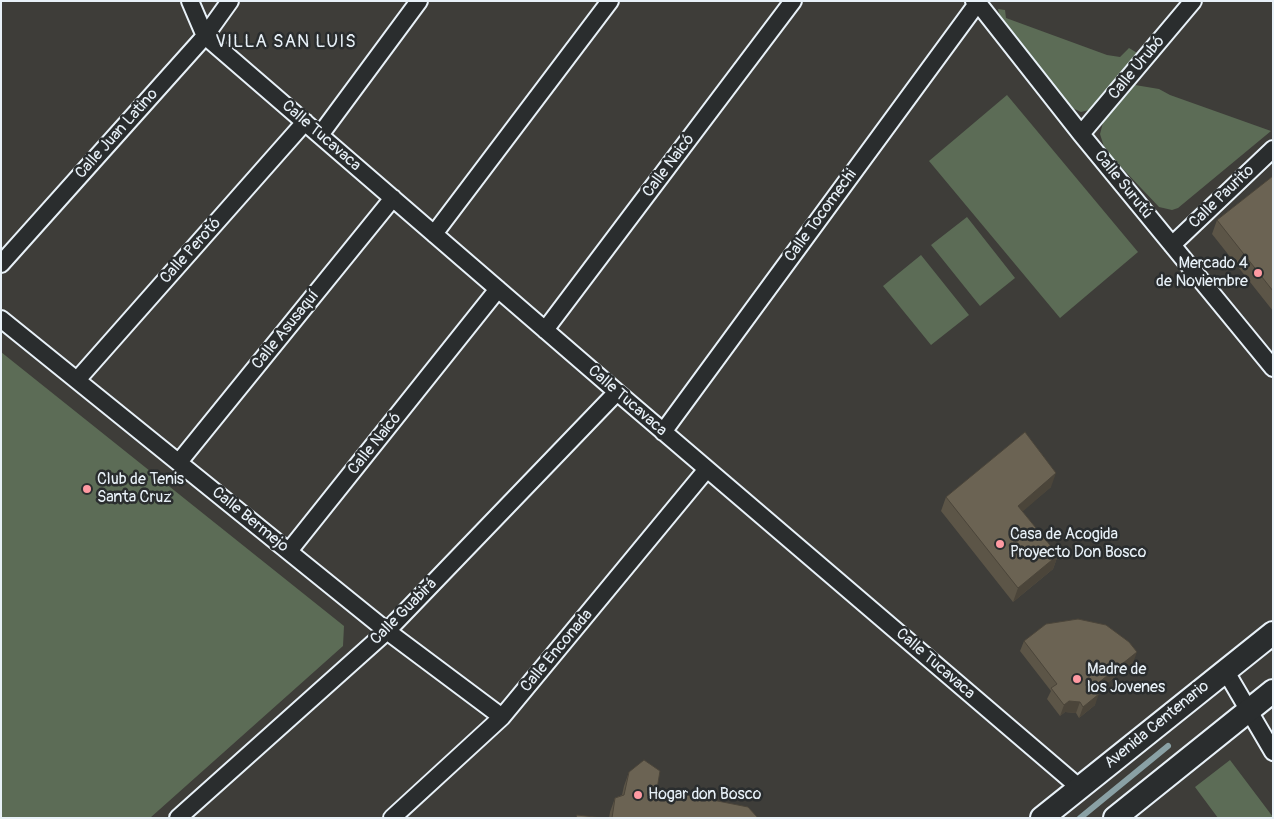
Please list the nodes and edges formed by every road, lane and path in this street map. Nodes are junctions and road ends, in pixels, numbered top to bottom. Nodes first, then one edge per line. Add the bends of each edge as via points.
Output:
1 (190, 1) edge
2 (230, 1) edge
3 (419, 1) edge
4 (610, 1) edge
5 (793, 1) edge
6 (1193, 1) edge
7 (977, 2) edge
8 (205, 36) junction
9 (305, 122) junction
10 (1081, 134) junction
11 (320, 135) junction
12 (1273, 149) edge
13 (393, 198) junction
14 (434, 234) junction
15 (1172, 245) junction
16 (1, 264) edge
17 (498, 289) junction
18 (1, 319) edge
19 (545, 330) junction
20 (1273, 368) edge
21 (77, 380) junction
22 (617, 392) junction
23 (663, 432) junction
24 (178, 462) junction
25 (707, 469) junction
26 (289, 551) junction
27 (387, 631) junction
28 (1273, 633) edge
29 (1225, 670) junction
30 (1273, 691) edge
31 (1248, 711) junction
32 (502, 717) junction
33 (1273, 752) edge
34 (1080, 788) junction
35 (178, 818) edge
36 (392, 818) edge
37 (1042, 818) edge
38 (1115, 818) edge

1 - 8 street, Calle Tucavaca
2 - 8 street, Calle Juan Latino
3 - 11 street
4 - 14 street
5 - 19 street, Calle Naicó
6 - 10 street, Calle Urubó
7 - 10 street, Calle Surutú
7 - 23 street, Calle Tocomechi
8 - 9 street, Calle Tucavaca
8 - 16 street, Calle Juan Latino
9 - 11 street, Calle Tucavaca
9 - 21 street, Calle Perotó
10 - 15 street, Calle Surutú
11 - 13 street, Calle Tucavaca
12 - 15 street, Calle Paurito
13 - 14 street, Calle Tucavaca
13 - 24 street, Calle Asusaquí
14 - 17 street, Calle Tucavaca
15 - 20 street, Calle Surutú
17 - 19 street, Calle Tucavaca
17 - 26 street, Calle Naicó
18 - 21 street, Calle Bermejo
19 - 22 street, Calle Tucavaca
21 - 24 street, Calle Bermejo
22 - 23 street, Calle Tucavaca
22 - 27 street, Calle Guabirá
23 - 25 street, Calle Tucavaca
24 - 26 street, Calle Bermejo
25 - 32 street, Calle Enconada
25 - 34 street, Calle Tucavaca
26 - 27 street, Calle Bermejo
27 - 32 street, Calle Bermejo
27 - 35 street, Calle Guabirá
28 - 29 street, Avenida Centenario
29 - 31 street
29 - 34 street, Avenida Centenario
30 - 31 street
31 - 33 street
31 - 38 street
32 - 36 street, Calle Enconada
34 - 37 street, Avenida Centenario

